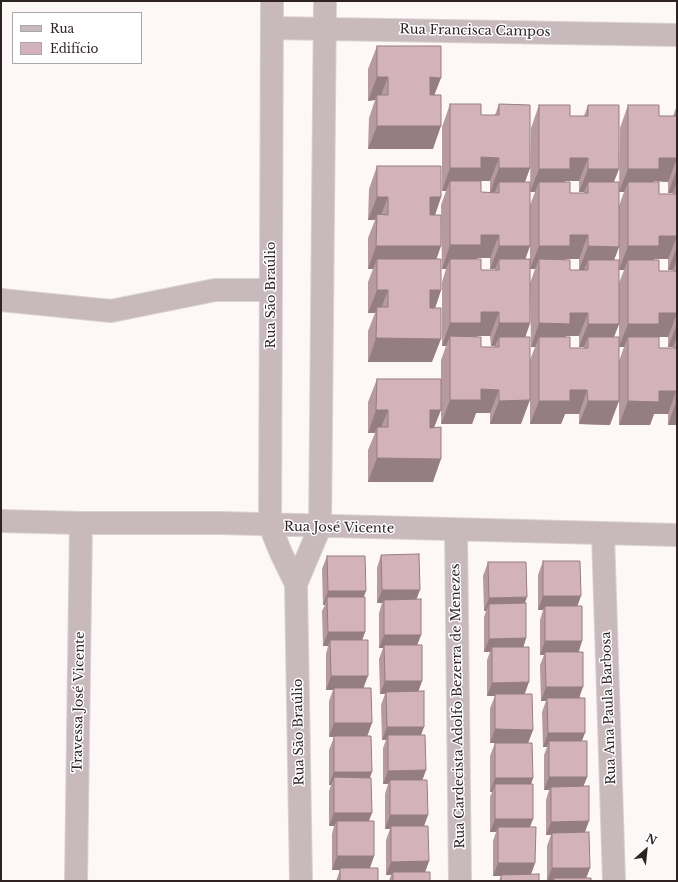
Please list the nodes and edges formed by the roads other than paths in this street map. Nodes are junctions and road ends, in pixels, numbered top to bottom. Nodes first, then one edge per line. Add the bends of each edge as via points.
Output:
1 (272, 1) edge
2 (325, 1) edge
3 (272, 28) junction
4 (325, 29) junction
5 (677, 34) edge
6 (271, 290) junction
7 (1, 300) edge
8 (1, 521) edge
9 (81, 523) junction
10 (270, 526) junction
11 (320, 527) junction
12 (456, 531) junction
13 (603, 534) junction
14 (677, 535) edge
15 (296, 584) junction
16 (76, 881) edge
17 (301, 881) edge
18 (460, 881) edge
19 (614, 881) edge

1 - 3 street, Rua São Braúlio
2 - 4 street, Rua São Braúlio
3 - 4 street, Rua Francisca Campos
3 - 6 street, Rua São Braúlio
4 - 5 street, Rua Francisca Campos
4 - 11 street, Rua São Braúlio
6 - 7 street via 215,290 111,311
6 - 10 street, Rua São Braúlio
8 - 9 street, Rua José Vicente
9 - 10 street, Rua José Vicente via 220,523
9 - 16 street, Travessa José Vicente
10 - 11 street, Rua José Vicente
10 - 15 street, Rua São Braúlio
11 - 12 street, Rua José Vicente
11 - 15 street, Rua São Braúlio
12 - 13 street, Rua José Vicente
12 - 18 street, Rua Cardecista Adolfo Bezerra de Menezes
13 - 14 street, Rua José Vicente
13 - 19 street, Rua Ana Paula Barbosa
15 - 17 street, Rua São Braúlio

